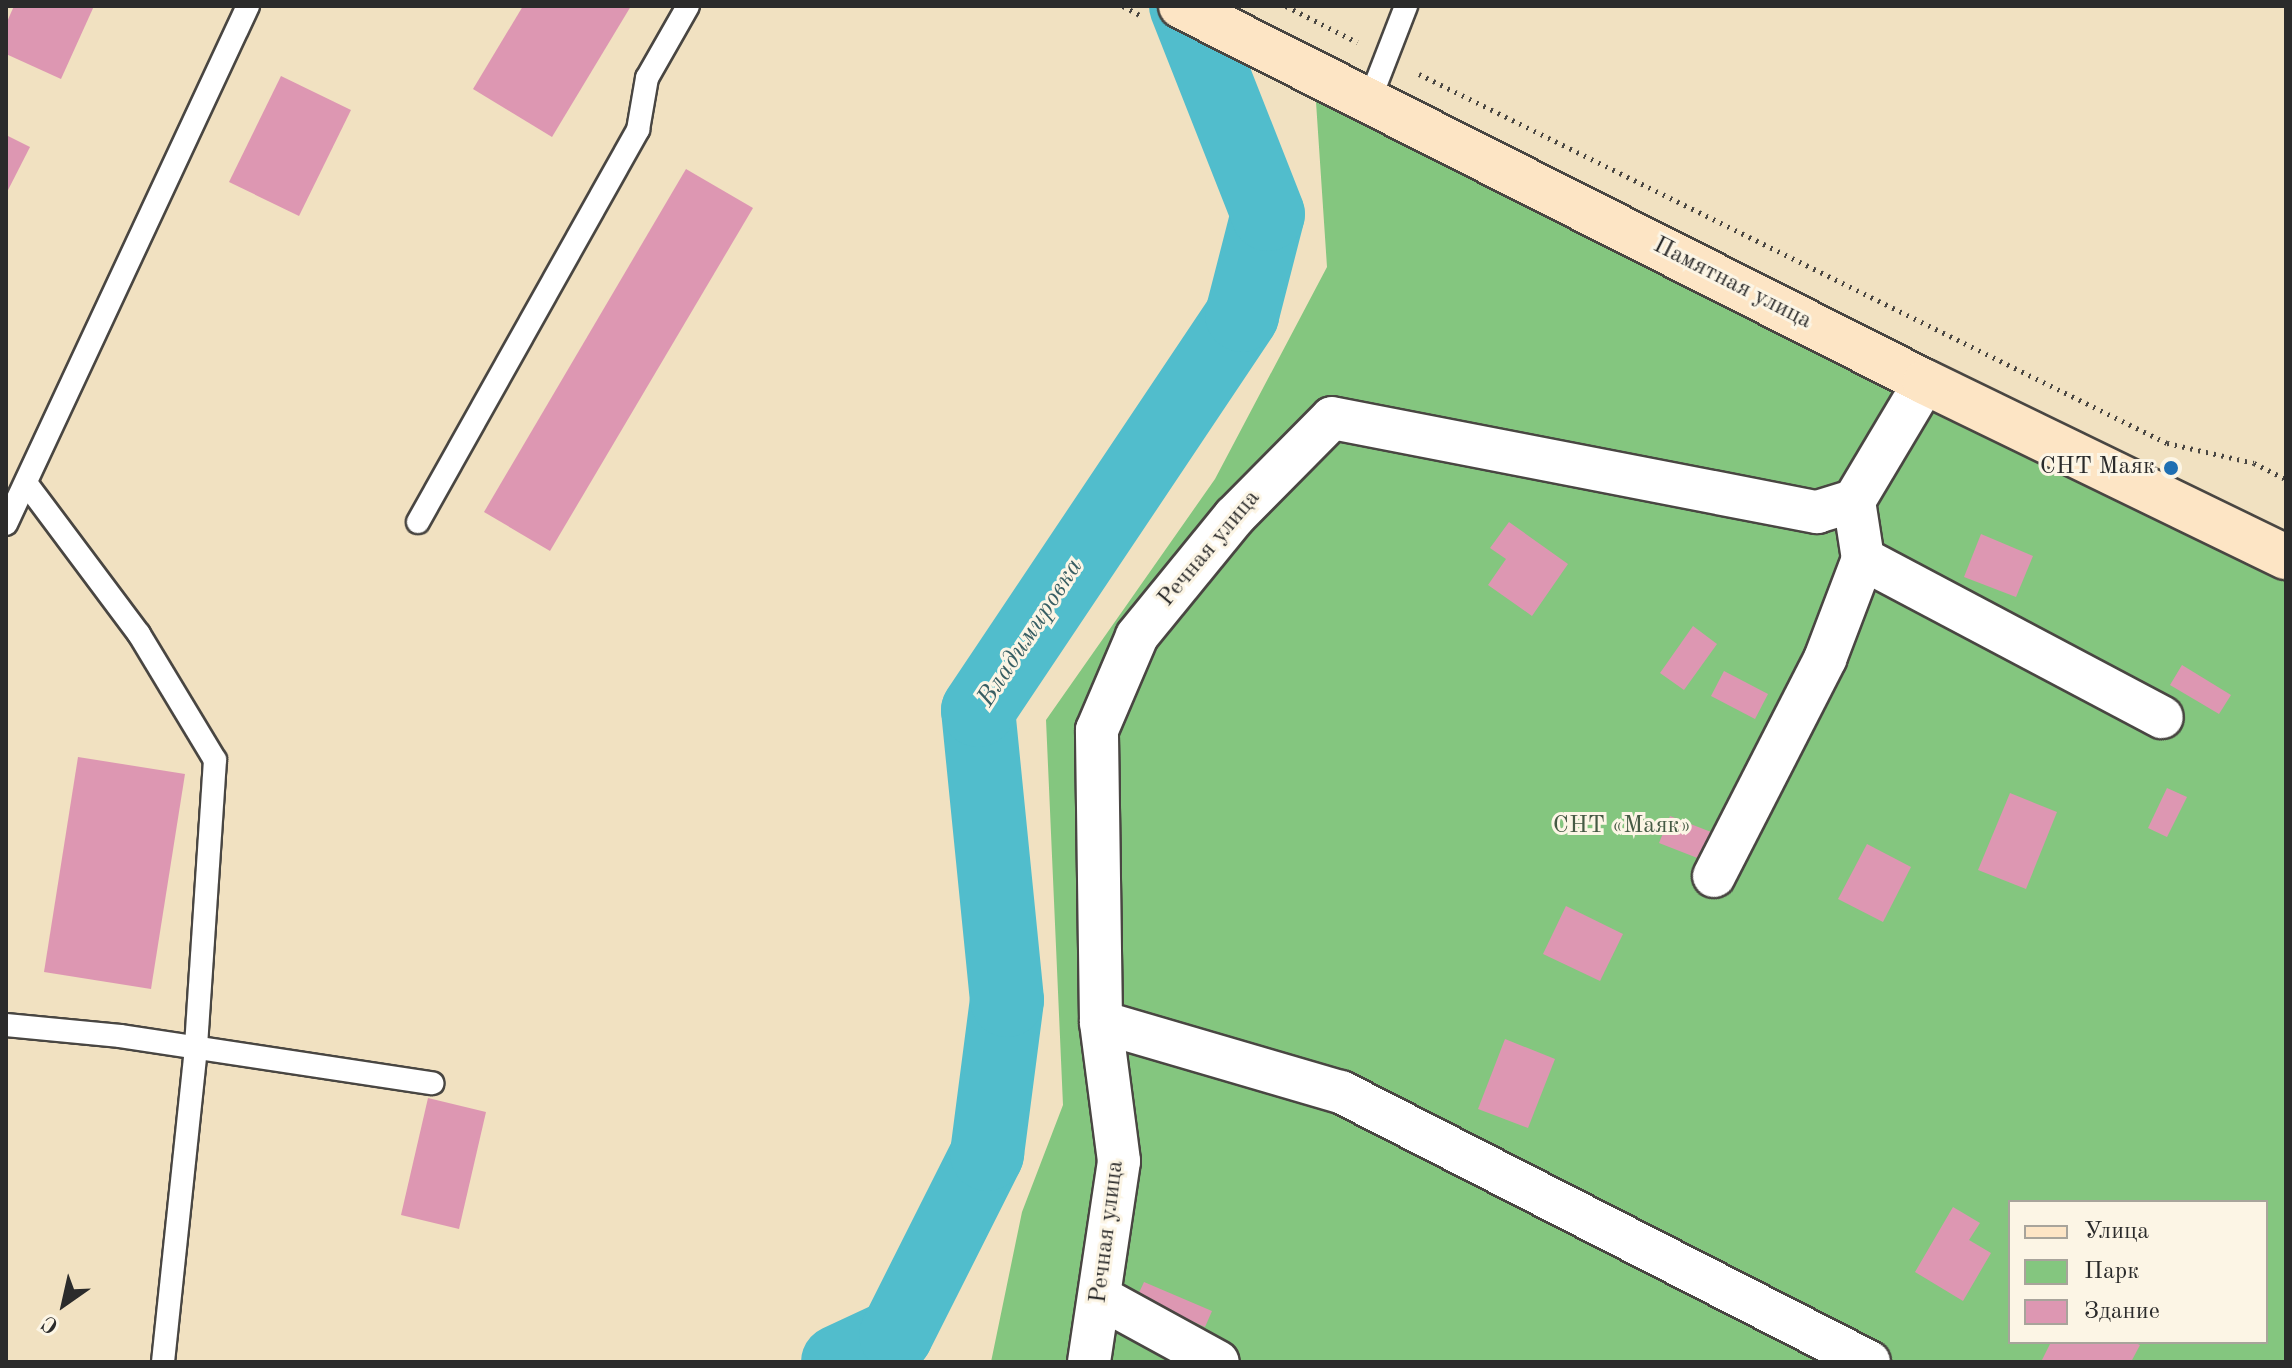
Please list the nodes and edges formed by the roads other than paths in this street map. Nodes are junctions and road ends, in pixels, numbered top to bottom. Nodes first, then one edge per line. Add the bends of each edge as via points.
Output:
1 (248, 6) edge
2 (688, 6) edge
3 (1181, 6) edge
4 (1406, 6) edge
5 (1370, 99) junction
6 (1925, 382) junction
7 (26, 483) junction
8 (1854, 501) junction
9 (418, 522) dead end
10 (6, 524) edge
11 (2286, 557) edge
12 (1863, 559) junction
13 (2162, 717) dead end
14 (1714, 876) dead end
15 (1101, 1022) junction
16 (6, 1025) edge
17 (196, 1048) junction
18 (432, 1083) dead end
19 (1101, 1298) junction
20 (163, 1362) edge
21 (1089, 1362) edge
22 (1218, 1362) edge
23 (1869, 1362) edge

1 - 7 lane
2 - 9 lane via 647,78 638,130
3 - 5 street, Памятная улица
4 - 5 lane
5 - 6 street, Памятная улица
6 - 8 street
6 - 11 street, Памятная улица
7 - 10 lane
7 - 17 lane via 139,634 215,760
8 - 12 street
8 - 15 street, Речная улица via 1817,512 1332,418 1234,517 1137,636 1097,730
12 - 13 street
12 - 14 street via 1825,659
15 - 19 street, Речная улица via 1119,1161
15 - 23 street via 1341,1092
16 - 17 lane
17 - 18 lane
17 - 20 lane
19 - 21 street, Речная улица
19 - 22 street

